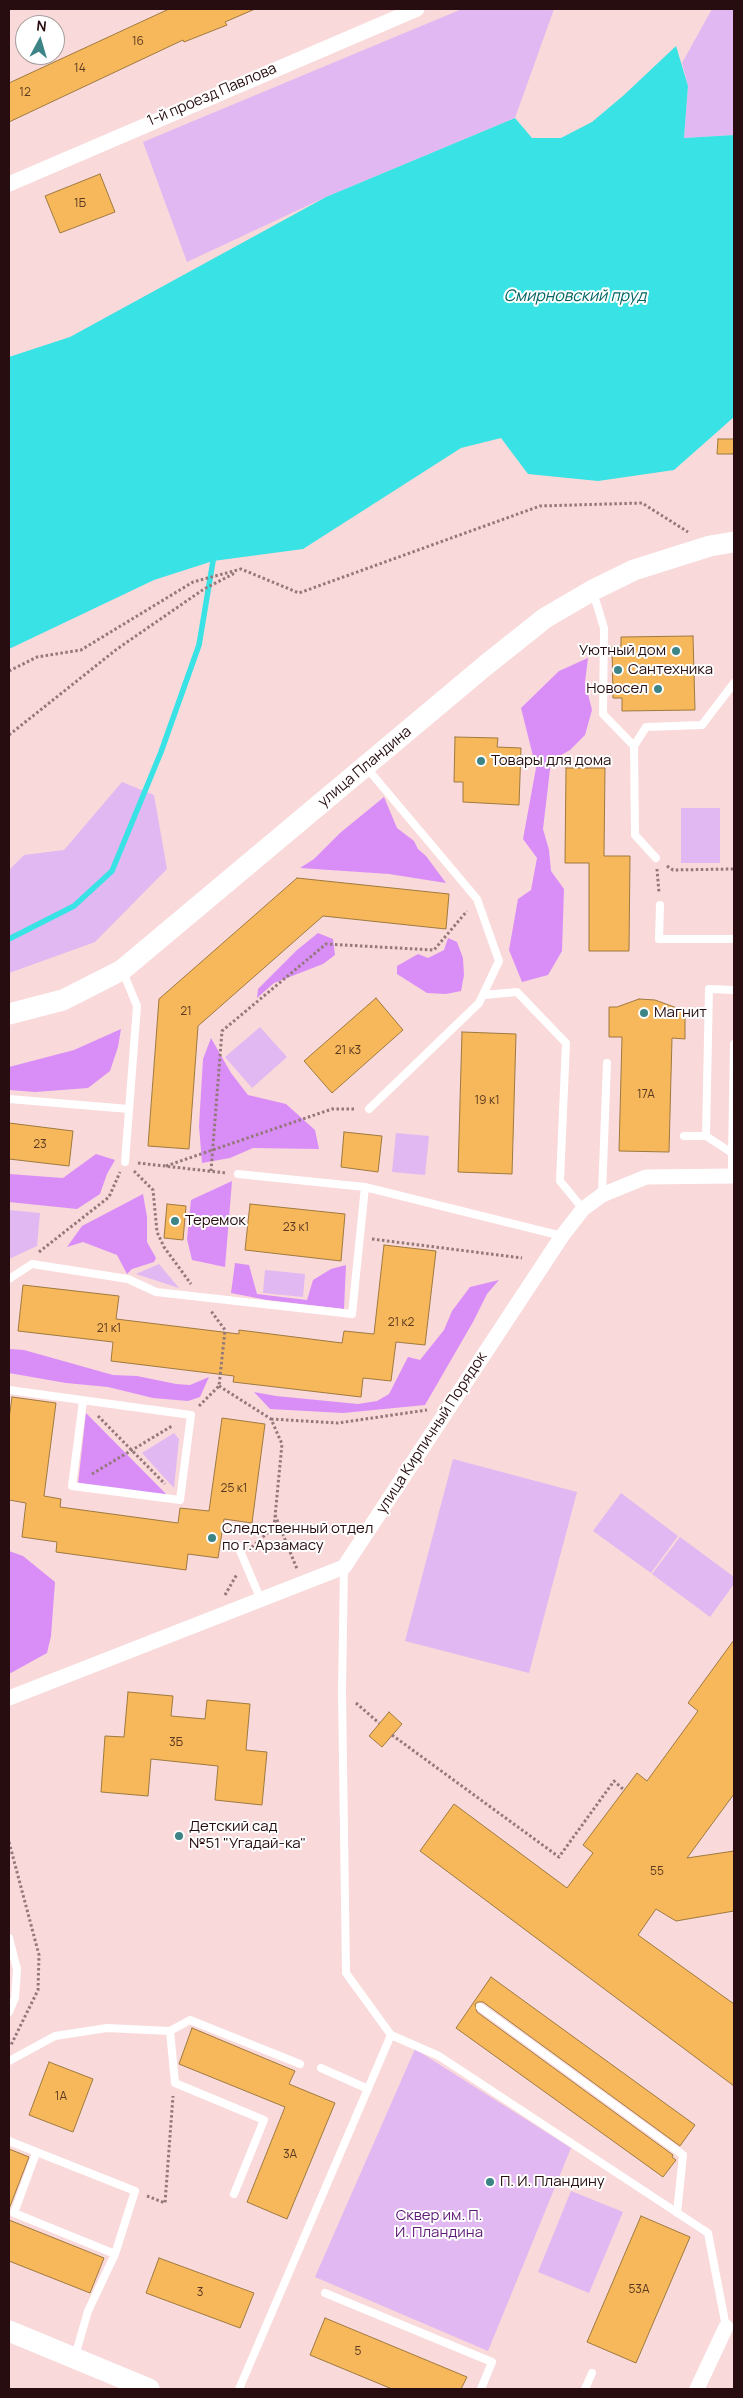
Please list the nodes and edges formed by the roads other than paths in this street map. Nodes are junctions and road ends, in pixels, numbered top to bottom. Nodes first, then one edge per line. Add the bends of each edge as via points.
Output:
1 (417, 9) edge
2 (9, 184) edge
3 (734, 542) edge
4 (593, 590) junction
5 (734, 683) edge
6 (634, 746) junction
7 (366, 767) junction
8 (656, 858) road end
9 (660, 905) road end
10 (734, 939) edge
11 (122, 970) junction
12 (734, 990) edge
13 (484, 994) junction
14 (9, 1014) edge
15 (734, 1044) edge
16 (607, 1063) dead end
17 (9, 1099) edge
18 (129, 1109) junction
19 (369, 1109) road end
20 (684, 1136) dead end
21 (706, 1136) junction
22 (732, 1153) junction
23 (125, 1162) road end
24 (238, 1174) road end
25 (733, 1176) edge
26 (365, 1188) junction
27 (602, 1195) junction
28 (583, 1209) junction
29 (562, 1236) junction
30 (9, 1279) edge
31 (9, 1390) edge
32 (83, 1401) junction
33 (238, 1546) dead end
34 (344, 1567) junction
35 (260, 1600) junction
36 (9, 1698) edge
37 (9, 1938) edge
38 (480, 2007) dead end
39 (9, 2012) edge
40 (170, 2031) junction
41 (391, 2035) junction
42 (9, 2061) edge
43 (300, 2064) dead end
44 (320, 2068) dead end
45 (368, 2089) junction
46 (9, 2141) edge
47 (36, 2152) junction
48 (234, 2194) dead end
49 (677, 2213) junction
50 (115, 2254) junction
51 (325, 2293) dead end
52 (730, 2323) edge
53 (9, 2331) edge
54 (75, 2358) junction
55 (592, 2373) dead end
56 (150, 2389) edge
57 (239, 2389) edge
58 (482, 2389) edge
59 (585, 2389) edge
60 (697, 2389) edge

1 - 2 street, 1-й проезд Павлова
3 - 4 street, улица Пландина via 710,546 634,570
4 - 6 lane via 604,628 602,714
4 - 7 street, улица Пландина via 541,622
5 - 6 lane via 702,725 646,727
6 - 8 lane via 635,835
7 - 11 street, улица Пландина
7 - 13 lane via 477,899 499,961
9 - 10 lane via 659,939
11 - 14 street, улица Пландина via 63,1000
11 - 18 lane via 137,1006
12 - 21 lane via 709,989
13 - 19 lane via 479,1003
13 - 28 lane via 517,992 566,1043 560,1180
15 - 22 lane
16 - 27 lane
17 - 18 lane
18 - 23 lane
20 - 21 lane
21 - 22 lane
22 - 25 lane
24 - 26 lane
25 - 27 street, улица Кирпичный Порядок via 646,1177
26 - 29 lane
26 - 30 lane via 352,1314 156,1292 128,1279 32,1264
27 - 28 street, улица Кирпичный Порядок
28 - 29 street, улица Кирпичный Порядок
29 - 34 street, улица Кирпичный Порядок
31 - 32 lane
32 - 32 lane via 191,1415 180,1500 72,1486
33 - 35 lane
34 - 35 street
34 - 41 lane via 342,1691 346,1973
35 - 36 street
37 - 39 lane via 17,1968 15,1998
38 - 49 lane via 683,2154
40 - 42 lane via 106,2028 55,2036
40 - 43 lane via 190,2020
40 - 48 lane via 175,2083 264,2120
41 - 45 lane
41 - 49 lane via 439,2056
44 - 45 lane
45 - 57 lane
46 - 47 lane
47 - 50 lane via 135,2191
47 - 50 lane via 14,2213
49 - 52 lane via 708,2233
50 - 54 lane via 88,2311
51 - 58 lane via 492,2362
52 - 60 street
53 - 54 street
54 - 56 street
55 - 59 lane

